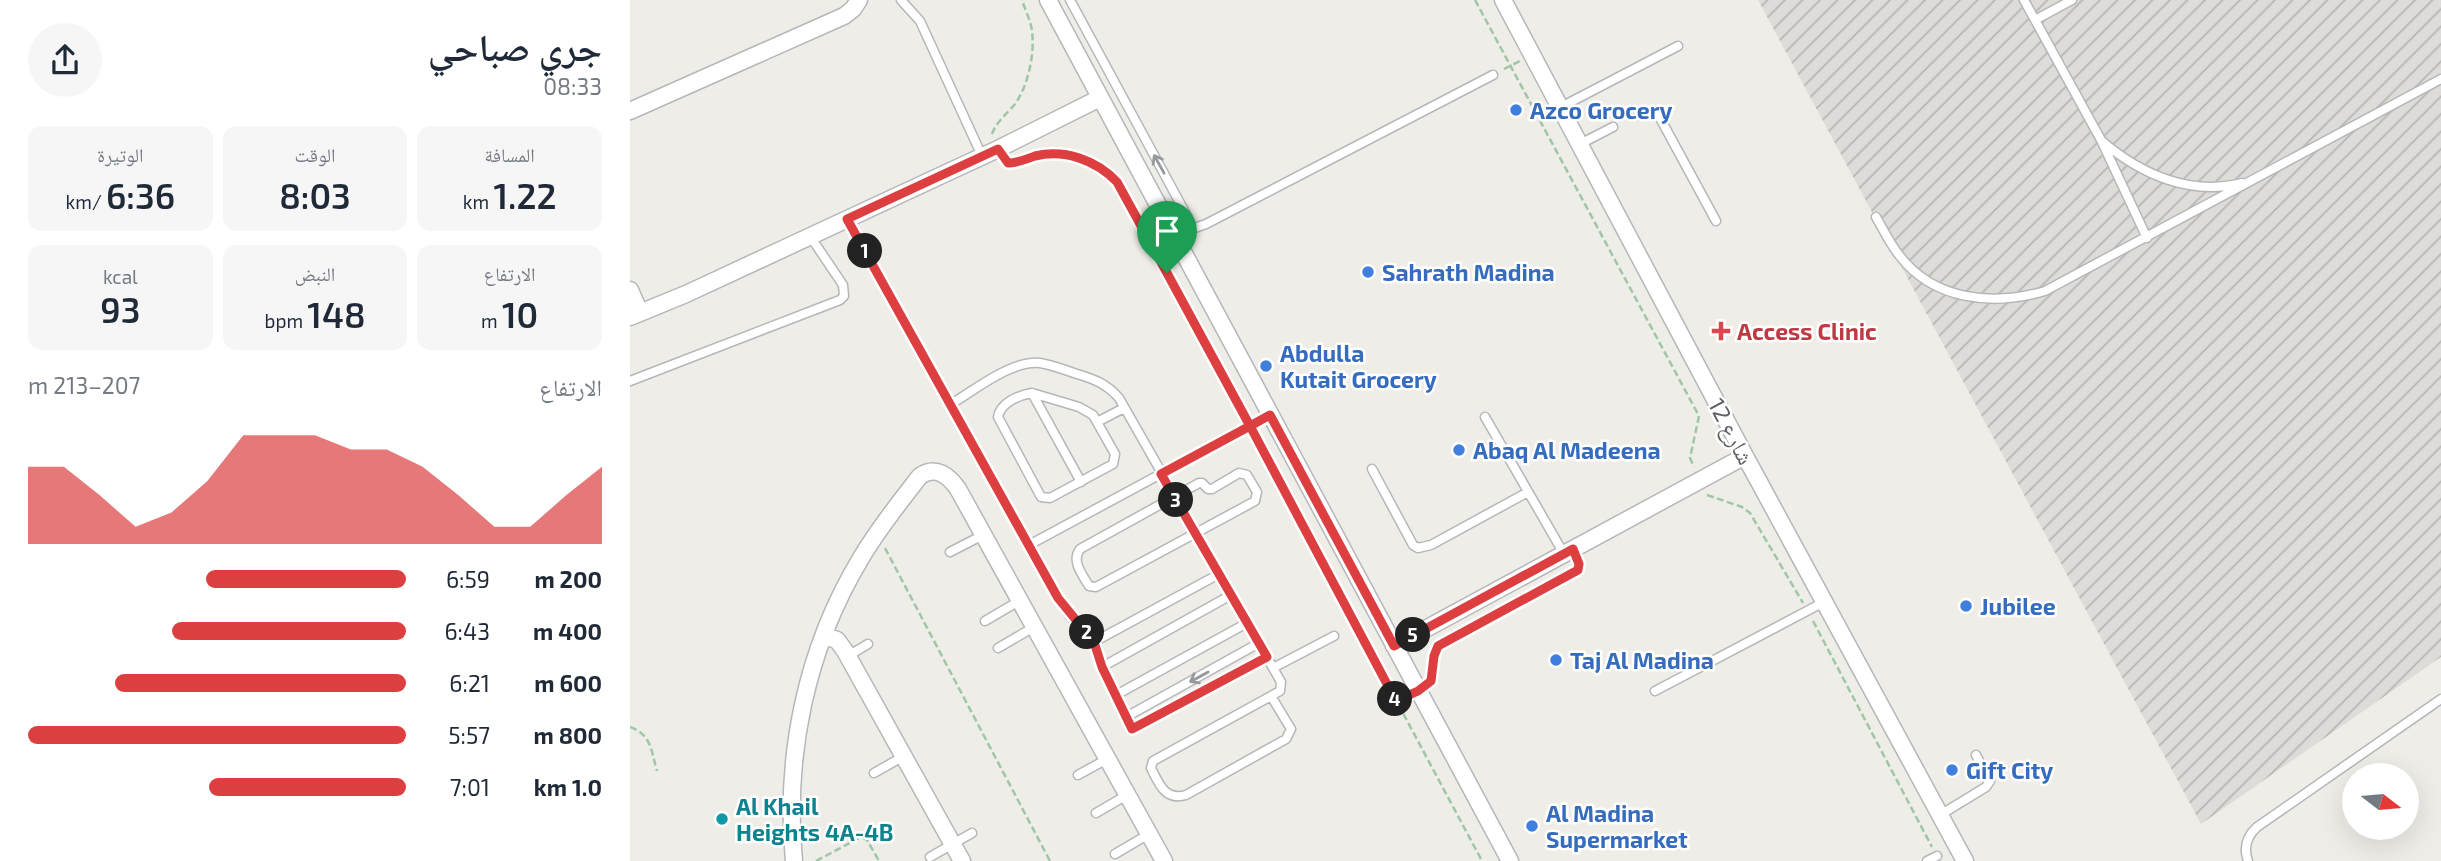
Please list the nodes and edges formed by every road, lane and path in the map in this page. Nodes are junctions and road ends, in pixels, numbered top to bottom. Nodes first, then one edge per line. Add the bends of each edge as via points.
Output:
1 (859, 0) edge
2 (901, 0) edge
3 (1022, 0) edge
4 (1048, 0) edge
5 (1070, 0) edge
6 (1475, 0) edge
7 (1503, 0) edge
8 (2024, 0) edge
9 (2072, 0) edge
10 (2035, 20) junction
11 (1678, 46) dead end
12 (1532, 55) junction
13 (1511, 65) junction
14 (1493, 75) joint
15 (2441, 79) edge
16 (1100, 98) junction
17 (1561, 107) junction
18 (630, 111) edge
19 (1638, 115) dead end
20 (1613, 127) dead end
21 (2101, 140) junction
22 (1580, 144) junction
23 (990, 153) junction
24 (2254, 180) junction
25 (1876, 217) dead end
26 (847, 219) junction
27 (1716, 221) dead end
28 (1189, 230) junction
29 (810, 236) junction
30 (2147, 238) junction
31 (1181, 248) junction
32 (630, 290) edge
33 (635, 315) edge
34 (630, 381) edge
35 (1032, 393) junction
36 (951, 404) junction
37 (1124, 408) junction
38 (1270, 415) junction
39 (1485, 417) dead end
40 (1097, 422) junction
41 (1250, 426) junction
42 (1745, 456) junction
43 (1372, 469) dead end
44 (1161, 474) junction
45 (1700, 481) junction
46 (1081, 482) junction
47 (1528, 492) junction
48 (1174, 497) junction
49 (877, 532) junction
50 (1195, 533) junction
51 (983, 535) junction
52 (1029, 545) junction
53 (950, 552) dead end
54 (1569, 552) junction
55 (1219, 574) junction
56 (1231, 594) junction
57 (1019, 601) junction
58 (1824, 601) junction
59 (1807, 611) junction
60 (985, 621) dead end
61 (1247, 623) junction
62 (1034, 627) junction
63 (824, 636) junction
64 (1334, 636) dead end
65 (1094, 642) junction
66 (1259, 643) junction
67 (868, 644) dead end
68 (1394, 646) junction
69 (998, 648) dead end
70 (848, 656) junction
71 (1267, 657) junction
72 (1102, 667) junction
73 (1273, 668) junction
74 (1418, 691) junction
75 (1655, 691) dead end
76 (1116, 695) junction
77 (1271, 696) junction
78 (2441, 699) edge
79 (1126, 717) junction
80 (630, 727) edge
81 (1976, 755) dead end
82 (904, 756) junction
83 (1107, 759) junction
84 (657, 771) dead end
85 (874, 773) dead end
86 (1078, 775) dead end
87 (1127, 795) junction
88 (1096, 813) dead end
89 (1940, 815) junction
90 (972, 833) dead end
91 (1149, 834) junction
92 (953, 844) junction
93 (1115, 854) dead end
94 (1937, 856) joint
95 (930, 857) dead end
96 (794, 861) edge
97 (816, 861) edge
98 (879, 861) edge
99 (962, 861) edge
100 (1050, 861) edge
101 (1164, 861) edge
102 (1482, 861) edge
103 (1510, 861) edge
104 (1927, 861) edge
105 (1965, 861) edge
106 (2248, 861) edge

1 - 18 street via 844,16
2 - 23 lane via 920,21
3 - 23 path via 1032,29 1032,52 1024,87 994,128
4 - 16 street
28 -> 5 lane via 1187,216
6 - 13 path
7 - 12 street, شارع 12
8 - 10 lane
9 - 10 lane
10 - 21 lane
11 - 17 lane
12 - 13 path
12 - 17 street, شارع 12
13 - 14 path
13 - 45 path via 1699,416 1690,458
14 - 28 lane
15 - 24 lane
16 - 23 street
16 - 31 street
17 - 22 street, شارع 12
19 - 27 lane via 1652,112 1660,118
20 - 22 lane
21 - 24 lane via 2134,165 2172,182 2227,187
21 - 30 lane
22 - 42 street, شارع 12
23 - 26 street
23 - 41 path via 1008,163 1045,155 1070,156 1108,172
24 - 30 lane
25 - 30 lane via 1899,256 1918,274 1966,297 1992,300 2045,292
26 - 29 street
26 - 36 lane
28 - 31 lane
29 - 33 street
29 - 34 lane via 844,285 840,300
31 - 38 street
32 - 33 street
35 - 40 lane via 1079,407
35 - 46 lane
35 - 46 lane via 1003,406 998,417 1039,495 1050,498
36 - 37 lane via 1012,368 1039,363 1103,383
36 - 52 lane
37 - 40 lane
37 - 44 lane
38 - 41 lane
38 - 68 street
39 - 47 lane
40 - 46 lane via 1115,459 1110,467
41 - 44 lane
41 - 102 path
42 - 45 street
42 - 58 street, شارع 12
43 - 47 lane via 1418,548
44 - 48 lane
44 - 52 lane
45 - 54 street
45 - 59 path via 1705,494 1750,513
47 - 54 lane
48 - 50 lane
48 - 50 lane via 1200,483 1212,489 1242,473 1257,492 1255,501
48 - 50 lane via 1080,549 1076,561 1087,584 1096,587
49 - 51 street via 920,476 936,471 952,481
49 - 63 street via 848,581
49 - 100 path
50 - 55 lane
51 - 53 lane
51 - 57 street
52 - 65 lane via 1064,607
54 - 68 street
54 - 74 path via 1579,564 1578,570 1438,646 1431,681
55 - 56 lane
55 - 65 lane
56 - 61 lane
56 - 72 lane
57 - 60 lane
57 - 62 street
58 - 59 lane
58 - 89 street, شارع 12
59 - 75 lane
59 - 94 path
61 - 66 lane
61 - 76 lane
62 - 69 lane
62 - 83 street
63 - 70 street via 836,640
63 - 96 street via 807,685 793,757
64 - 73 lane
65 - 72 lane
66 - 71 lane
66 -> 79 lane
67 - 70 lane
68 - 74 street
70 - 82 street
71 - 73 lane
71 - 79 lane via 1135,729
72 - 76 lane
73 - 77 lane via 1282,688
74 - 103 street
76 - 79 lane
77 - 77 lane via 1291,729 1286,739 1186,794 1172,796 1161,789 1151,768 1153,761
78 - 106 lane via 2252,832 2246,845
80 - 84 path via 646,737
81 - 89 lane via 1990,781
82 - 85 lane
82 - 92 street
83 - 86 lane
83 - 87 street
87 - 88 lane
87 - 91 street
89 - 105 street, شارع 12
90 - 92 lane
91 - 93 lane
91 - 101 street
92 - 95 lane
92 - 99 street
94 - 104 lane
97 - 98 path via 861,837

